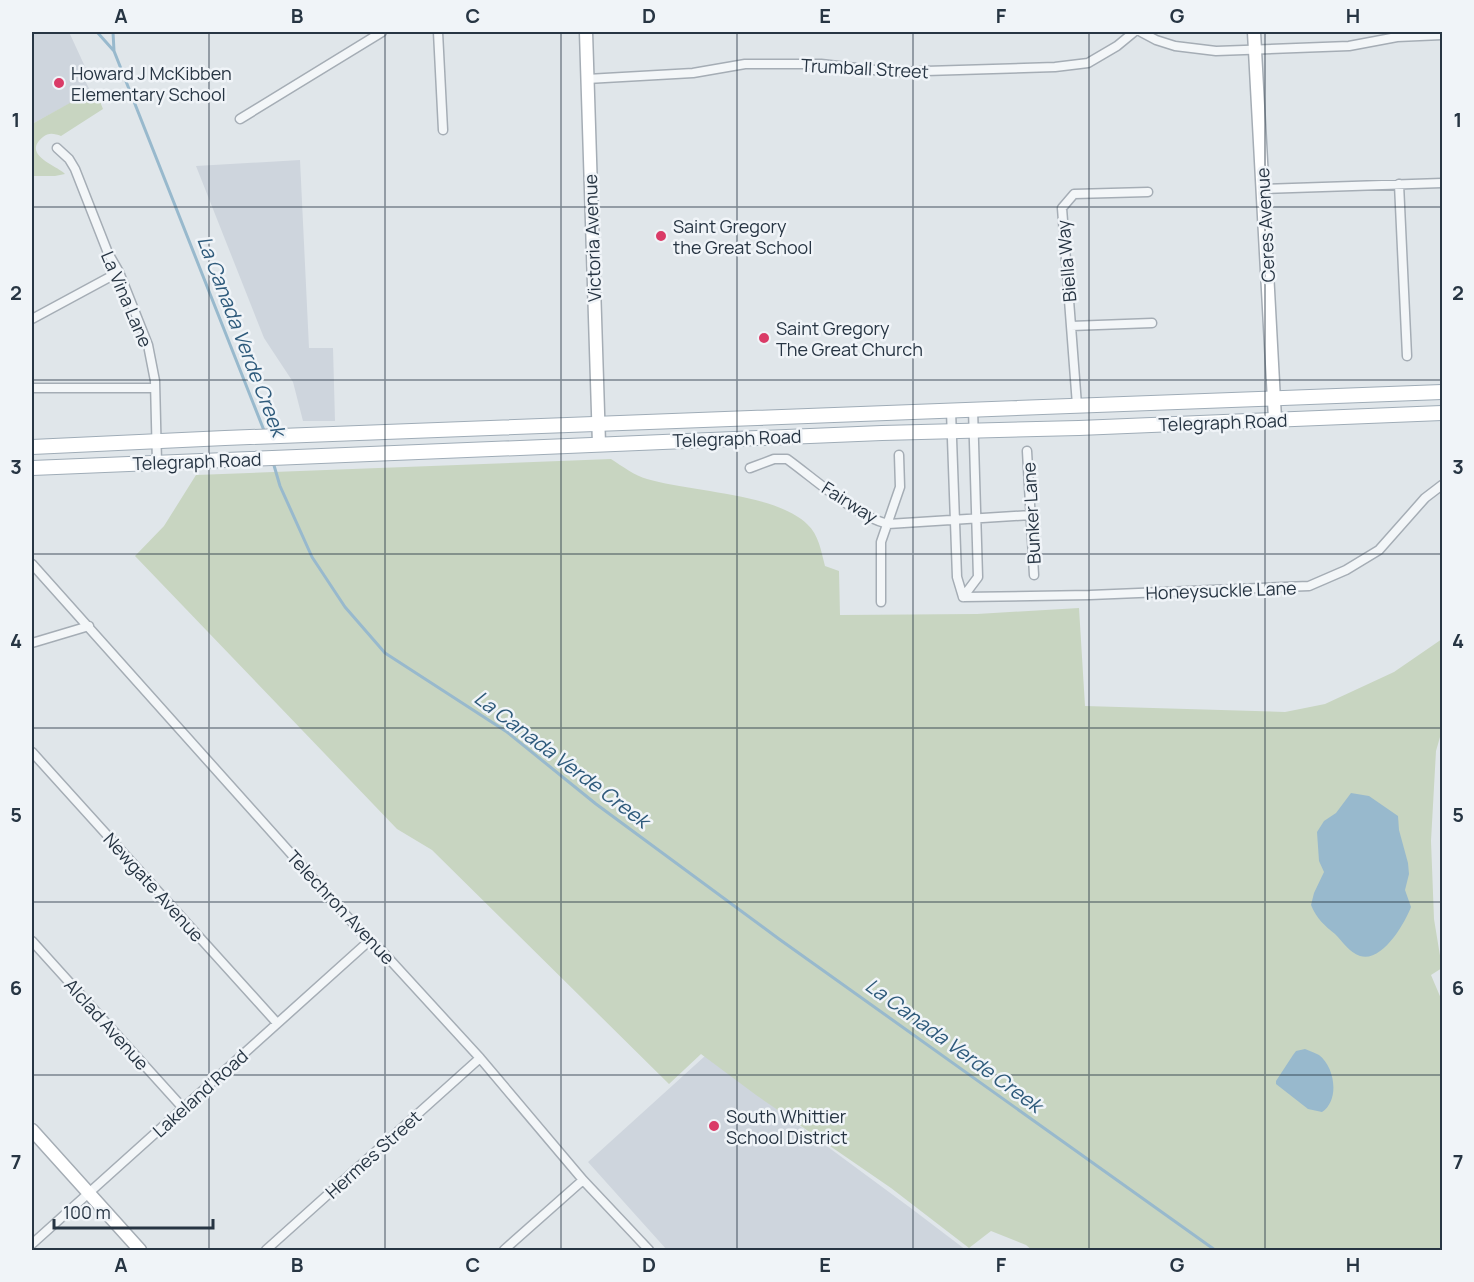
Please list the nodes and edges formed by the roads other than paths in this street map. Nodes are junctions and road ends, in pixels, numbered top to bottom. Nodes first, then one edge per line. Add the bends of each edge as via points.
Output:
1 (382, 32) edge
2 (438, 32) edge
3 (586, 32) edge
4 (1134, 32) edge
5 (1141, 32) edge
6 (1254, 32) edge
7 (1443, 35) edge
8 (1255, 48) junction
9 (587, 79) junction
10 (240, 119) dead end
11 (443, 130) dead end
12 (57, 148) dead end
13 (1443, 183) edge
14 (1399, 184) junction
15 (1263, 189) junction
16 (1148, 192) dead end
17 (119, 272) junction
18 (32, 319) edge
19 (1152, 323) dead end
20 (1071, 326) junction
21 (1407, 356) dead end
22 (32, 388) edge
23 (155, 388) junction
24 (1443, 392) edge
25 (1275, 400) junction
26 (1077, 405) junction
27 (973, 409) junction
28 (951, 411) junction
29 (1443, 413) edge
30 (1275, 419) junction
31 (598, 424) junction
32 (973, 429) junction
33 (950, 431) junction
34 (156, 441) junction
35 (598, 444) junction
36 (32, 447) edge
37 (1027, 452) dead end
38 (899, 455) dead end
39 (157, 463) junction
40 (32, 468) edge
41 (750, 468) dead end
42 (1443, 485) edge
43 (1031, 515) junction
44 (976, 518) junction
45 (954, 519) junction
46 (887, 523) junction
47 (32, 564) edge
48 (1034, 575) dead end
49 (963, 597) junction
50 (881, 602) dead end
51 (89, 626) junction
52 (32, 643) edge
53 (32, 752) edge
54 (32, 941) edge
55 (369, 941) junction
56 (277, 1023) junction
57 (480, 1058) junction
58 (183, 1108) junction
59 (32, 1130) edge
60 (583, 1180) junction
61 (88, 1193) junction
62 (32, 1244) edge
63 (140, 1251) edge
64 (266, 1251) edge
65 (504, 1251) edge
66 (649, 1251) edge

1 - 10 street
2 - 11 street
3 - 9 street, Victoria Avenue
4 - 9 street, Trumball Street via 1088,63 1055,67 892,72 821,64 745,64 693,73
5 - 8 street via 1175,46 1216,51
6 - 8 street, Ceres Avenue
7 - 8 street via 1397,37 1349,46
8 - 15 street, Ceres Avenue
9 - 31 street, Victoria Avenue
12 - 17 street, La Vina Lane via 75,169
13 - 14 street
14 - 15 street
14 - 21 street
15 - 25 street, Ceres Avenue
16 - 20 street, Biella Way via 1074,194 1062,208
17 - 18 street
17 - 23 street, La Vina Lane via 148,345
19 - 20 street
20 - 26 street, Biella Way
22 - 23 street
23 - 34 street, La Vina Lane
24 - 25 main road, Telegraph Road
25 - 26 main road, Telegraph Road
25 - 30 street, Ceres Avenue
26 - 27 main road, Telegraph Road
27 - 28 main road, Telegraph Road
27 - 32 street
28 - 31 main road, Telegraph Road
28 - 33 street
29 - 30 main road, Telegraph Road
30 - 32 main road, Telegraph Road
31 - 34 main road, Telegraph Road
31 - 35 street, Victoria Avenue
32 - 33 main road, Telegraph Road
32 - 44 street
33 - 35 main road, Telegraph Road
33 - 45 street
34 - 36 main road, Telegraph Road
34 - 39 street, La Vina Lane
35 - 39 main road, Telegraph Road
37 - 43 street, Bunker Lane
38 - 46 street via 900,488
39 - 40 main road, Telegraph Road
41 - 46 street, Fairway via 774,459 787,459 859,511
42 - 49 street, Honeysuckle Lane via 1425,498 1379,550 1309,586
43 - 44 street, Fairway
43 - 48 street, Bunker Lane
44 - 45 street, Fairway
44 - 49 street via 978,578
45 - 46 street, Fairway
45 - 49 street via 957,577
46 - 50 street via 881,542
47 - 51 street, Telechron Avenue
51 - 52 street
51 - 55 street, Telechron Avenue
53 - 56 street, Newgate Avenue
54 - 58 street, Alclad Avenue
55 - 56 street, Lakeland Road
55 - 57 street, Telechron Avenue
56 - 58 street, Lakeland Road
57 - 60 street, Telechron Avenue
57 - 64 street, Hermes Street
58 - 61 street, Lakeland Road
59 - 61 street
60 - 65 street
60 - 66 street, Telechron Avenue
61 - 62 street, Lakeland Road
61 - 63 street

